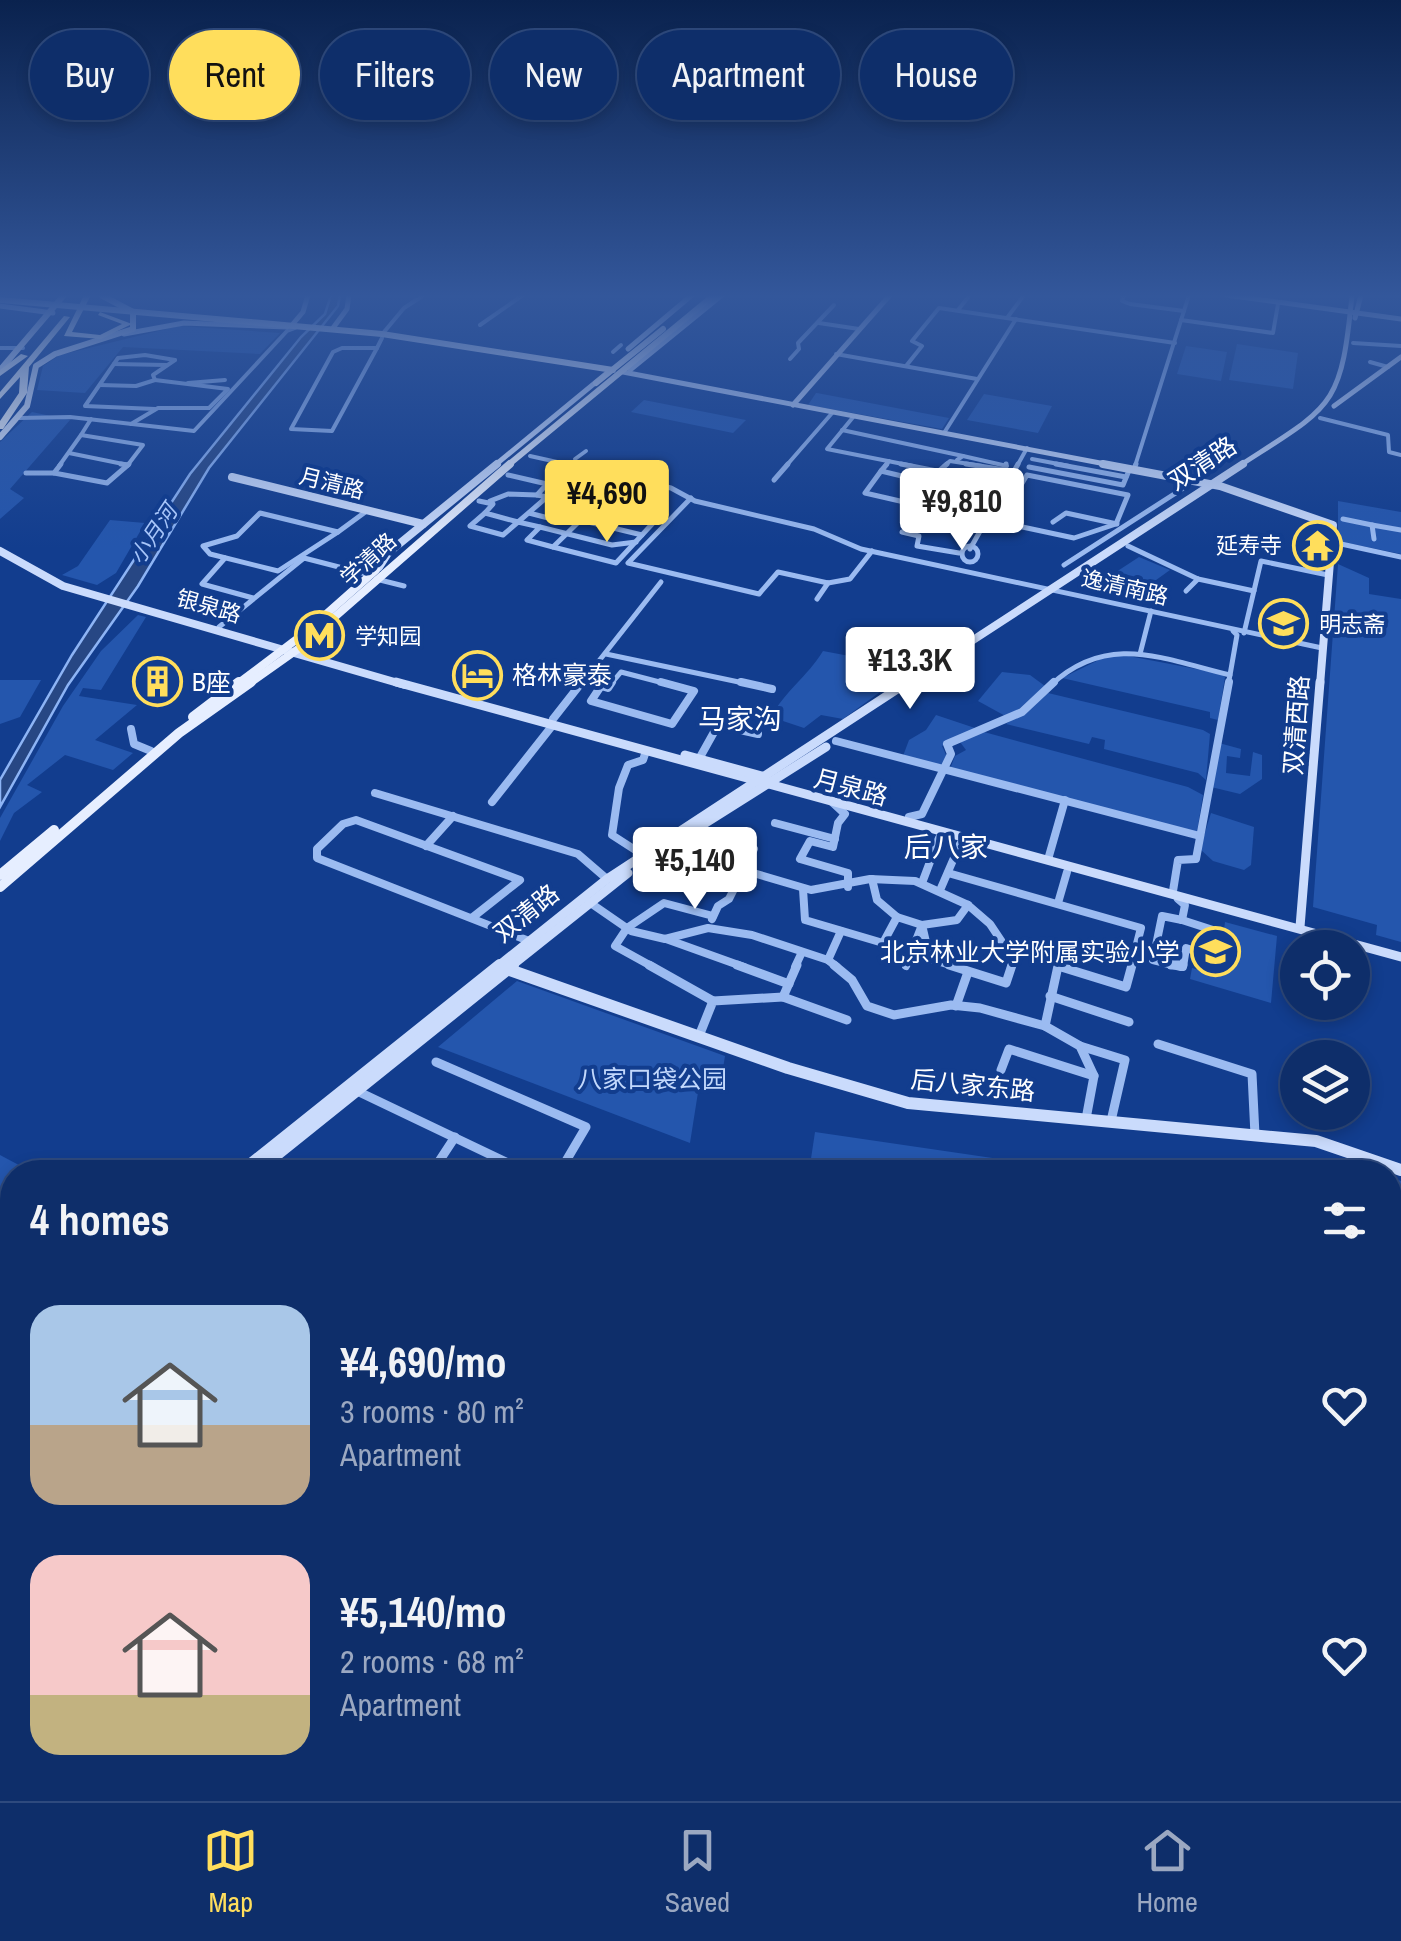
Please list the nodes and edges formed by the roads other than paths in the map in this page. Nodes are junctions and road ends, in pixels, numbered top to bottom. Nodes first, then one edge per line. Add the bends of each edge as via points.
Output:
1 (16, 379) edge
2 (25, 379) edge
3 (32, 379) edge
4 (104, 379) edge
5 (242, 379) edge
6 (317, 379) edge
7 (360, 379) edge
8 (605, 379) edge
9 (607, 379) edge
10 (656, 379) edge
11 (815, 379) edge
12 (976, 379) edge
13 (1163, 379) edge
14 (1342, 379) edge
15 (1375, 379) edge
16 (155, 380) joint
17 (225, 380) dead end
18 (1349, 380) dead end
19 (188, 382) junction
20 (100, 385) junction
21 (1344, 398) junction
22 (793, 405) junction
23 (156, 409) junction
24 (833, 412) junction
25 (554, 416) junction
26 (854, 416) junction
27 (19, 418) junction
28 (1320, 418) junction
29 (91, 419) junction
30 (0, 424) edge
31 (132, 424) junction
32 (842, 430) junction
33 (944, 433) junction
34 (81, 436) junction
35 (0, 437) edge
36 (1027, 448) junction
37 (586, 451) dead end
38 (69, 453) junction
39 (1401, 454) edge
40 (530, 456) dead end
41 (960, 458) junction
42 (575, 459) dead end
43 (889, 461) junction
44 (1030, 463) dead end
45 (128, 466) junction
46 (1132, 468) junction
47 (881, 471) junction
48 (939, 471) junction
49 (26, 472) dead end
50 (54, 473) junction
51 (508, 475) dead end
52 (232, 477) dead end
53 (774, 480) dead end
54 (998, 483) dead end
55 (937, 484) junction
56 (1215, 485) junction
57 (1182, 488) dead end
58 (537, 495) junction
59 (547, 498) junction
60 (690, 498) junction
61 (998, 499) junction
62 (926, 507) junction
63 (593, 508) junction
64 (368, 510) junction
65 (485, 513) junction
66 (529, 513) junction
67 (556, 520) dead end
68 (580, 520) junction
69 (985, 520) junction
70 (1344, 520) dead end
71 (518, 522) junction
72 (1053, 522) dead end
73 (423, 524) junction
74 (1116, 524) junction
75 (1372, 525) junction
76 (540, 527) junction
77 (1129, 527) junction
78 (1401, 530) edge
79 (340, 532) junction
80 (902, 532) dead end
81 (1142, 533) junction
82 (567, 534) junction
83 (503, 535) junction
84 (642, 535) junction
85 (1374, 539) dead end
86 (528, 541) junction
87 (636, 542) junction
88 (1332, 542) junction
89 (1128, 546) junction
90 (554, 547) junction
91 (970, 548) junction
92 (0, 551) edge
93 (872, 551) junction
94 (959, 554) junction
95 (981, 556) junction
96 (1401, 557) edge
97 (225, 558) junction
98 (990, 559) dead end
99 (1064, 566) dead end
100 (378, 568) junction
101 (1328, 574) junction
102 (373, 577) junction
103 (1198, 579) junction
104 (662, 582) dead end
105 (828, 583) junction
106 (404, 586) dead end
107 (1053, 591) junction
108 (1186, 591) dead end
109 (1254, 591) junction
110 (253, 598) junction
111 (817, 599) dead end
112 (138, 606) junction
113 (1151, 611) junction
114 (219, 627) junction
115 (1232, 631) junction
116 (1244, 633) junction
117 (1322, 648) junction
118 (289, 650) junction
119 (606, 654) junction
120 (1140, 654) junction
121 (1230, 674) junction
122 (586, 680) junction
123 (601, 686) junction
124 (772, 689) dead end
125 (553, 722) junction
126 (130, 728) dead end
127 (758, 734) dead end
128 (836, 740) junction
129 (957, 742) junction
130 (151, 752) junction
131 (646, 752) junction
132 (951, 754) junction
133 (698, 758) junction
134 (944, 768) junction
135 (765, 781) junction
136 (375, 793) dead end
137 (1065, 800) junction
138 (492, 802) dead end
139 (832, 802) junction
140 (453, 816) junction
141 (909, 818) junction
142 (775, 823) dead end
143 (1200, 836) junction
144 (938, 838) dead end
145 (834, 839) junction
146 (960, 844) dead end
147 (426, 846) junction
148 (754, 849) dead end
149 (934, 850) junction
150 (643, 855) junction
151 (954, 856) junction
152 (1049, 856) junction
153 (744, 870) junction
154 (948, 872) junction
155 (1067, 872) dead end
156 (0, 875) edge
157 (607, 879) junction
158 (872, 879) junction
159 (922, 883) junction
160 (848, 887) junction
161 (0, 888) edge
162 (941, 888) junction
163 (802, 889) junction
164 (1175, 895) junction
165 (588, 902) junction
166 (969, 904) junction
167 (1058, 904) junction
168 (713, 916) junction
169 (474, 917) junction
170 (897, 917) junction
171 (1182, 920) junction
172 (922, 925) junction
173 (1300, 927) junction
174 (627, 928) junction
175 (708, 928) junction
176 (841, 930) junction
177 (665, 939) junction
178 (529, 940) junction
179 (802, 952) junction
180 (1401, 954) edge
181 (828, 960) junction
182 (906, 966) dead end
183 (501, 967) junction
184 (968, 972) junction
185 (789, 984) junction
186 (1050, 996) junction
187 (783, 997) junction
188 (893, 999) dead end
189 (713, 1000) junction
190 (956, 1006) junction
191 (888, 1013) junction
192 (847, 1020) dead end
193 (1129, 1022) dead end
194 (1045, 1026) junction
195 (699, 1036) junction
196 (1158, 1044) dead end
197 (1080, 1046) junction
198 (436, 1062) dead end
199 (1001, 1070) dead end
200 (1094, 1076) junction
201 (355, 1088) junction
202 (1086, 1119) junction
203 (1111, 1121) junction
204 (1254, 1136) junction
205 (456, 1137) junction
206 (257, 1160) edge
207 (269, 1160) edge
208 (440, 1160) edge
209 (503, 1160) edge
210 (567, 1160) edge
211 (1372, 1160) edge

1 - 30 highway
2 - 30 highway via 23,393
3 - 27 main road via 35,393
4 - 20 street
5 - 31 street via 194,431
6 - 7 street via 288,427 332,431
8 - 25 main road, 学清路
9 - 102 main road, 学清路
10 - 22 main road
11 - 22 main road
12 - 33 street
13 - 46 street
14 - 56 main road, 双清路 via 1333,400
15 - 21 main road, 双清路
16 - 19 street
16 - 20 street
17 - 19 street
18 - 21 main road
19 - 23 street via 228,389 209,408
20 - 23 street via 88,408
21 - 28 main road, 双清路
22 - 24 main road
23 - 31 street
24 - 26 main road
24 - 53 street
25 - 73 main road, 学清路
25 - 100 main road, 学清路
26 - 32 street
26 - 33 main road
27 - 29 street
27 - 35 main road
28 - 39 street via 1388,435 1389,452
28 - 56 main road, 双清路
29 - 31 street
29 - 34 street
32 - 41 street
32 - 43 street via 827,449
33 - 36 main road
34 - 38 street
34 - 45 street via 144,444
36 - 46 main road
36 - 61 street
37 - 42 street
38 - 45 street
38 - 50 street
40 - 60 street, 逸清南路
41 - 41 street via 1005,470 1008,464
41 - 48 street
43 - 47 street
43 - 48 street
44 - 46 street via 1123,485
45 - 50 street via 116,482 104,485
46 - 56 main road
47 - 55 street
47 - 62 street via 865,493
48 - 54 street
48 - 55 street
49 - 50 street
51 - 58 street via 547,484
52 - 64 main road, 月清路
55 - 61 street
55 - 62 street
56 - 81 main road, 双清路
56 - 88 main road via 1333,526
57 - 77 street
58 - 59 street
58 - 65 street via 480,500 493,504
59 - 63 street
59 - 66 street
60 - 93 street, 逸清南路
60 - 105 street via 628,563 759,594 778,572
61 - 69 street
62 - 69 street
63 - 68 street
63 - 84 street via 654,522
64 - 73 main road, 月清路
64 - 79 street
65 - 71 street
65 - 83 street via 470,526
66 - 67 street
66 - 71 street
68 - 82 street
68 - 84 street
69 - 91 street
70 - 75 street
71 - 76 street
71 - 83 street
72 - 74 street via 1066,513
73 - 100 main road, 学清路
74 - 74 street via 1074,538 998,521 1027,475 1128,495
74 - 77 street
75 - 78 street
75 - 85 street
76 - 82 street
76 - 86 street
77 - 81 street
77 - 99 street
79 - 97 street via 318,540 278,572
79 - 97 street via 260,513 238,536 203,546
80 - 94 street via 920,536 917,546
81 - 89 main road, 双清路
81 - 107 main road, 双清路
82 - 87 street via 612,545
82 - 90 street
83 - 86 street
84 - 87 street
86 - 90 street
87 - 90 street via 616,562
88 - 96 street
88 - 101 main road, 双清西路
89 - 103 street
89 - 107 main road, 双清路
91 - 94 street
91 - 95 street
92 - 112 main road, 银泉路 via 52,580
93 - 105 street via 850,579
93 - 107 street, 逸清南路
94 - 95 street
95 - 98 street
97 - 110 street via 202,584
100 - 102 main road, 学清路
101 - 109 street via 1261,561
101 - 117 main road, 双清西路
102 - 106 street
102 - 110 street via 304,558
102 - 118 main road, 学清路
103 - 108 street
103 - 109 street
104 - 119 street
105 - 111 street
107 - 113 street, 逸清南路
107 - 128 main road, 双清路
107 - 135 main road, 双清路
109 - 116 street
110 - 114 street
112 - 114 main road, 银泉路
112 - 118 main road, 银泉路
113 - 115 street, 逸清南路
113 - 120 street
114 - 118 main road, 银泉路
115 - 116 street, 逸清南路
115 - 121 street
116 - 117 street, 逸清南路
117 - 173 main road, 双清西路
118 - 125 main road, 月泉路
118 - 130 main road, 学清路
118 - 161 main road, 学清路 via 179,733
119 - 122 street
119 - 124 street
120 - 121 street
120 - 129 street via 1118,650 1090,659 1057,677 1022,712
121 - 143 street
122 - 123 street
122 - 125 street
123 - 123 street via 590,701 672,724 694,691 621,672 608,688
125 - 131 main road, 月泉路
125 - 133 main road, 月泉路
125 - 138 street
126 - 130 street via 134,744
127 - 133 street via 718,725
128 - 134 street
128 - 135 main road, 双清路
129 - 132 street via 947,744
129 - 132 street via 962,751
130 - 156 main road, 学清路
131 - 135 main road, 月泉路
131 - 150 street via 628,765 612,834
132 - 134 street
133 - 135 main road, 月泉路
134 - 137 street
134 - 141 street via 922,814
135 - 139 main road, 月泉路
135 - 141 main road, 月泉路
135 - 150 main road, 双清路
135 - 165 main road, 双清路
136 - 140 street
137 - 143 street
137 - 152 street
139 - 145 street via 845,814
139 - 164 main road, 月泉路
140 - 147 street
140 - 157 street via 578,854
141 - 152 main road, 月泉路
142 - 145 street
143 - 164 street via 1196,859 1178,860
144 - 149 street
145 - 160 street via 833,847 810,841 800,859 848,872
146 - 151 street
147 - 169 street via 520,880
147 - 169 street via 356,820 316,849 317,858
148 - 153 street
149 - 151 street
149 - 159 street
150 - 157 main road, 双清路
151 - 154 street
152 - 164 main road, 月泉路
153 - 163 street
153 - 168 street
154 - 162 street
154 - 167 street
155 - 167 street
157 - 178 main road, 双清路
158 - 159 street
158 - 160 street
158 - 170 street via 877,900
159 - 162 street
160 - 163 street
162 - 166 street
163 - 176 street via 805,920
164 - 171 street via 1184,905
164 - 173 main road, 月泉路
164 - 180 main road, 月泉路
165 - 174 street
165 - 183 main road, 双清路
166 - 172 street via 957,920
166 - 184 street via 1001,932 1014,960 1006,983
167 - 186 street via 1141,928 1126,987 1058,966
168 - 174 street via 664,903
168 - 175 street
169 - 178 street
170 - 172 street
170 - 176 street via 883,942
171 - 171 street via 1216,931 1213,957 1186,948 1184,968 1154,960 1162,916
172 - 182 street
172 - 184 street via 930,958
173 - 180 main road, 月泉路
174 - 177 street
174 - 189 street via 615,946
175 - 177 street
175 - 179 street
176 - 181 street
177 - 185 street
178 - 183 main road, 双清路
179 - 181 street
179 - 185 street
181 - 191 street via 852,980 867,1006
183 - 195 main road, 后八家东路
183 - 201 main road, 双清路
184 - 190 street
185 - 187 street
186 - 193 street
186 - 194 street
187 - 189 street
187 - 192 street
188 - 191 street
189 - 195 street
190 - 191 street
190 - 194 street
194 - 197 street
195 - 202 main road, 后八家东路 via 908,1103
196 - 204 street via 1252,1074
197 - 200 street
197 - 203 street via 1124,1060
198 - 210 street via 586,1127
199 - 200 street via 1009,1049
200 - 202 street
201 - 205 street
201 - 206 main road, 双清路
201 - 207 main road, 双清路
202 - 203 main road, 后八家东路
203 - 204 main road, 后八家东路
204 - 211 main road, 后八家东路 via 1316,1141
205 - 208 street
205 - 209 street

